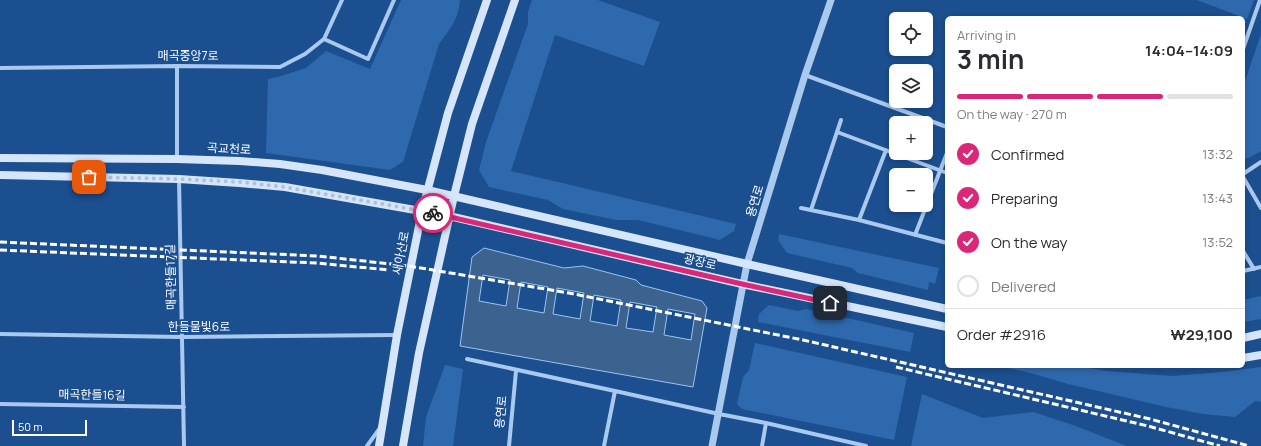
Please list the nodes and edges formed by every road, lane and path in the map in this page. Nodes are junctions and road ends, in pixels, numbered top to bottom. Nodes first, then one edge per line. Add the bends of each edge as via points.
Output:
1 (342, 0) edge
2 (394, 0) edge
3 (487, 0) edge
4 (515, 0) edge
5 (831, 0) edge
6 (1260, 0) edge
7 (324, 39) junction
8 (1245, 43) edge
9 (177, 66) junction
10 (0, 68) edge
11 (805, 75) junction
12 (841, 120) dead end
13 (945, 126) edge
14 (837, 132) junction
15 (886, 150) junction
16 (0, 158) edge
17 (177, 159) junction
18 (945, 159) edge
19 (1261, 162) edge
20 (941, 171) junction
21 (945, 172) edge
22 (1245, 174) edge
23 (0, 175) edge
24 (179, 179) junction
25 (1245, 180) edge
26 (427, 190) junction
27 (454, 196) junction
28 (800, 208) dead end
29 (1261, 208) edge
30 (811, 210) junction
31 (422, 211) junction
32 (449, 216) junction
33 (859, 220) junction
34 (915, 235) junction
35 (945, 242) edge
36 (1245, 254) edge
37 (747, 264) junction
38 (1261, 267) edge
39 (1254, 269) junction
40 (1245, 271) edge
41 (742, 284) junction
42 (945, 308) edge
43 (945, 327) edge
44 (0, 334) edge
45 (1261, 334) edge
46 (397, 335) junction
47 (182, 337) junction
48 (1245, 338) edge
49 (1261, 355) edge
50 (1245, 358) edge
51 (467, 359) dead end
52 (516, 371) junction
53 (615, 391) junction
54 (0, 404) edge
55 (184, 407) junction
56 (719, 414) junction
57 (766, 423) junction
58 (382, 424) junction
59 (184, 446) edge
60 (367, 446) edge
61 (379, 446) edge
62 (403, 446) edge
63 (509, 446) edge
64 (604, 446) edge
65 (712, 446) edge
66 (762, 446) edge
67 (863, 446) edge

1 - 7 street, 매곡중앙7로
2 - 7 street via 368,59
3 - 26 main road, 새아산로 via 448,113
4 - 27 main road via 472,124
5 - 11 street, 용연로
6 - 8 street
7 - 9 street, 매곡중앙7로 via 306,54 280,67
9 - 10 street, 매곡중앙7로
9 - 17 street
11 - 13 street
11 - 37 street, 용연로
12 - 14 street
14 - 15 street
14 - 30 street
15 - 20 street
15 - 33 street
16 - 17 main road, 곡교천로
17 - 26 main road, 곡교천로 via 280,164
18 - 20 street
19 - 22 street
20 - 21 street
20 - 34 street
23 - 24 main road
24 - 31 main road via 285,187
24 - 47 street, 매곡한들17길
25 - 29 street
26 - 27 main road, 곡교천로
26 - 31 main road, 새아산로
27 - 32 main road
27 - 37 main road, 광장로
28 - 30 street
30 - 33 street
31 - 32 main road
31 - 46 main road, 새아산로
32 - 41 main road, 광장로
32 - 62 main road via 419,354
33 - 34 street
34 - 35 street
36 - 39 street
37 - 41 street, 용연로
37 - 42 main road, 광장로
38 - 39 street
39 - 40 street
41 - 43 main road, 광장로
41 - 56 street, 용연로
44 - 47 street, 한들물빛6로
45 - 48 main road
46 - 47 street, 한들물빛6로
46 - 58 main road, 새아산로
47 - 55 street, 매곡한들17길
49 - 50 main road
51 - 52 street
52 - 53 street
52 - 63 street, 용연로
53 - 56 street
53 - 64 street
54 - 55 street, 매곡한들16길
55 - 59 street, 매곡한들17길
56 - 57 street
56 - 65 street, 용연로
57 - 66 street
57 - 67 street
58 - 60 street
58 - 61 main road, 새아산로

